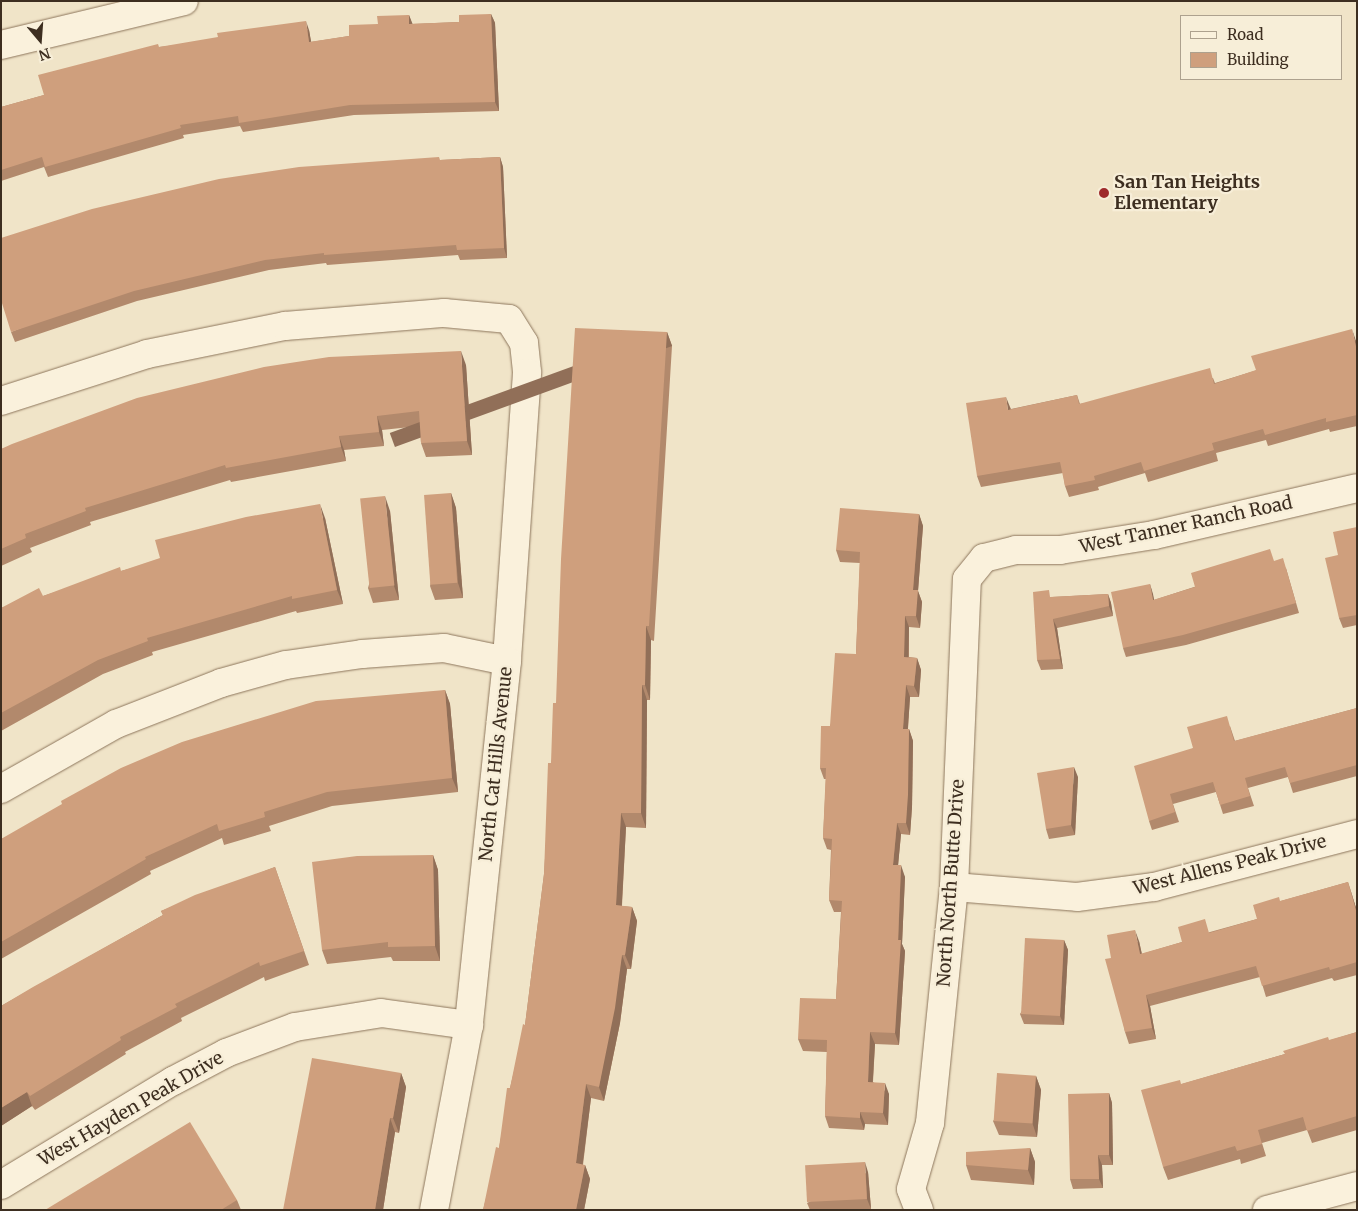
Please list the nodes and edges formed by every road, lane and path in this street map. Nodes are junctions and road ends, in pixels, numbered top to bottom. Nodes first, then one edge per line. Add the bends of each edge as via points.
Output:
1 (184, 1) edge
2 (1, 45) edge
3 (1, 401) edge
4 (1357, 488) edge
5 (984, 558) joint
6 (507, 660) junction
7 (1, 789) edge
8 (1357, 834) edge
9 (954, 887) junction
10 (469, 1025) junction
11 (1, 1185) edge
12 (1357, 1186) edge
13 (434, 1210) edge
14 (919, 1210) edge
15 (1267, 1210) edge

1 - 2 street
3 - 6 street, North Cat Hills Avenue via 147,354 285,326 444,313 509,319 524,343 527,373
4 - 5 street, West Tanner Ranch Road via 1154,535 1060,550 1016,550
5 - 9 street, North North Butte Drive via 966,579
6 - 7 street via 444,648 362,654 286,665 222,683 116,724
6 - 10 street, North Cat Hills Avenue
8 - 9 street, West Allens Peak Drive via 1144,889 1077,897
9 - 14 street, North North Butte Drive via 930,1122 912,1190
10 - 11 street, West Hayden Peak Drive via 381,1013 295,1027 226,1053 173,1081
10 - 13 street, North Cat Hills Avenue
12 - 15 street

